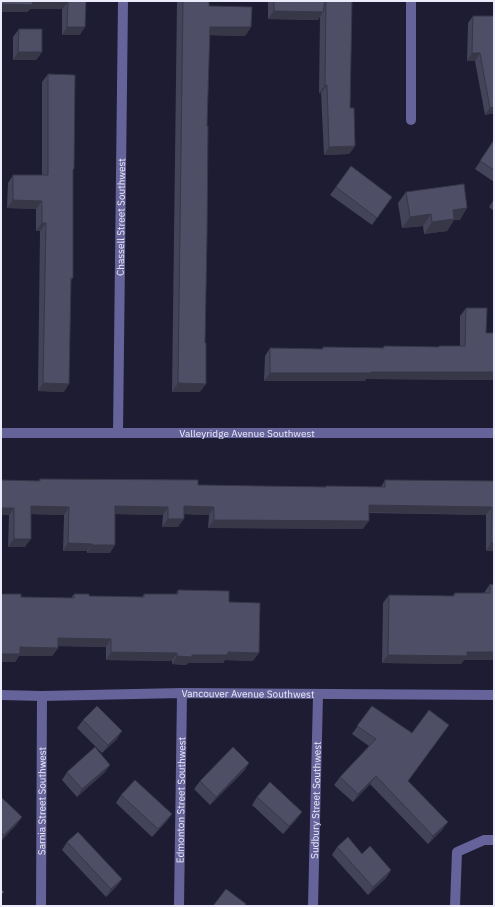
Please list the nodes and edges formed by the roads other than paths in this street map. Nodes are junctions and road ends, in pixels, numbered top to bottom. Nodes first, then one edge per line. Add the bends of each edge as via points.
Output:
1 (123, 1) edge
2 (411, 1) edge
3 (411, 120) dead end
4 (1, 433) edge
5 (118, 433) junction
6 (494, 433) edge
7 (182, 694) junction
8 (1, 695) edge
9 (318, 695) junction
10 (494, 695) edge
11 (42, 696) junction
12 (494, 840) edge
13 (41, 906) edge
14 (179, 906) edge
15 (313, 906) edge
16 (455, 906) edge

1 - 5 street, Chassell Street Southwest
2 - 3 street
4 - 5 street, Valleyridge Avenue Southwest
5 - 6 street, Valleyridge Avenue Southwest
7 - 9 street, Vancouver Avenue Southwest
7 - 11 street, Vancouver Avenue Southwest
7 - 14 street, Edmonton Street Southwest
8 - 11 street, Vancouver Avenue Southwest
9 - 10 street, Vancouver Avenue Southwest
9 - 15 street, Sudbury Street Southwest
11 - 13 street, Sarnia Street Southwest
12 - 16 street via 484,840 457,852

